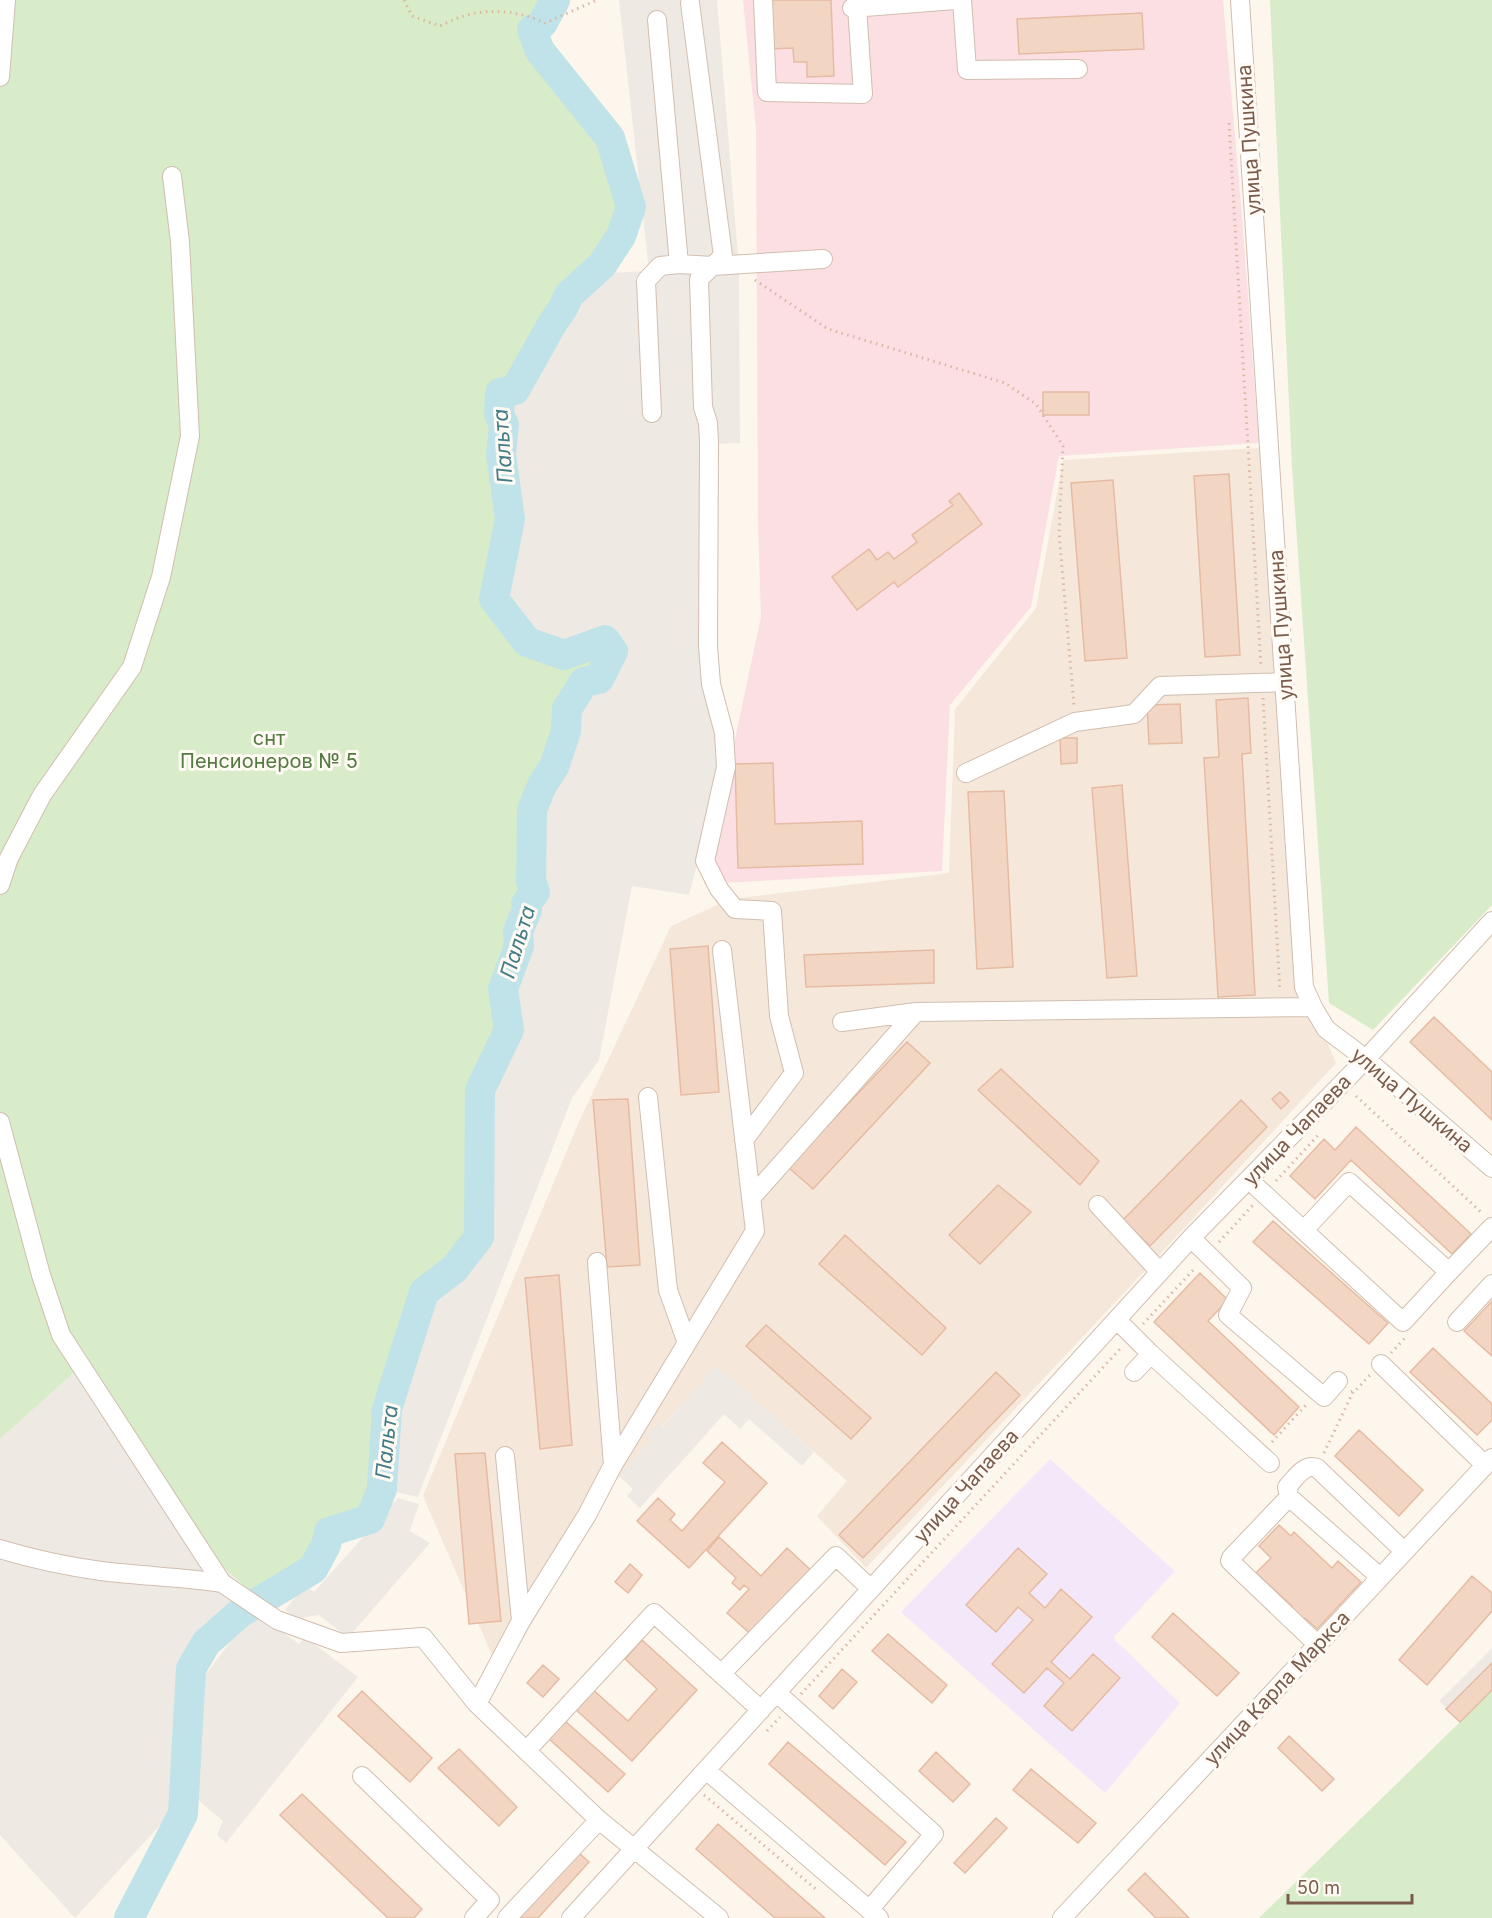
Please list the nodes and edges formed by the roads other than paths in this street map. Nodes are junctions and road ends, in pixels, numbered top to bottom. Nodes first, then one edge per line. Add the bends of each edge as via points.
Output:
1 (6, 0) edge
2 (763, 0) edge
3 (955, 0) edge
4 (962, 0) edge
5 (1240, 0) edge
6 (690, 3) dead end
7 (657, 21) dead end
8 (1078, 69) dead end
9 (0, 77) edge
10 (172, 176) dead end
11 (823, 259) dead end
12 (679, 264) junction
13 (722, 265) junction
14 (652, 413) dead end
15 (1284, 682) junction
16 (966, 772) dead end
17 (0, 885) edge
18 (1492, 921) edge
19 (722, 950) dead end
20 (1312, 1007) junction
21 (916, 1012) junction
22 (843, 1022) dead end
23 (1366, 1059) junction
24 (648, 1097) dead end
25 (0, 1122) edge
26 (744, 1140) junction
27 (1492, 1168) edge
28 (1249, 1180) junction
29 (751, 1198) junction
30 (1098, 1205) dead end
31 (1491, 1224) edge
32 (1304, 1230) junction
33 (1191, 1238) junction
34 (597, 1262) dead end
35 (1160, 1272) junction
36 (1449, 1272) junction
37 (1492, 1284) edge
38 (1117, 1320) junction
39 (1457, 1323) dead end
40 (687, 1343) junction
41 (1151, 1354) junction
42 (1381, 1364) dead end
43 (1134, 1372) dead end
44 (1346, 1387) road end
45 (505, 1456) dead end
46 (1265, 1459) road end
47 (1489, 1462) edge
48 (613, 1465) junction
49 (1289, 1497) junction
50 (0, 1549) edge
51 (1404, 1551) junction
52 (1380, 1577) junction
53 (222, 1583) junction
54 (872, 1589) junction
55 (521, 1621) junction
56 (1318, 1645) junction
57 (721, 1674) junction
58 (777, 1693) junction
59 (477, 1704) junction
60 (761, 1710) junction
61 (527, 1750) junction
62 (706, 1770) junction
63 (362, 1776) dead end
64 (599, 1820) junction
65 (634, 1849) junction
66 (874, 1914) edge
67 (474, 1918) edge
68 (507, 1918) edge
69 (571, 1918) edge
70 (719, 1918) edge
71 (1062, 1918) edge

1 - 9 street
2 - 3 street via 767,92 863,94 854,7
4 - 8 street via 967,70
5 - 15 street, улица Пушкина
6 - 13 street
7 - 12 street
10 - 17 street via 180,242 190,436 161,578 132,667 42,795 9,858
11 - 13 street
12 - 13 street
12 - 14 street via 660,266 646,281
13 - 26 street via 699,279 703,407 710,441 708,646 711,684 724,733 726,767 705,861 735,909 772,911 778,1016 794,1072
15 - 16 street via 1160,686 1134,714 1075,722
15 - 20 street, улица Пушкина via 1304,987
18 - 23 street, улица Чапаева
19 - 26 street
20 - 21 street
20 - 23 street, улица Пушкина via 1326,1029
21 - 22 street
21 - 29 street
23 - 27 street, улица Пушкина
23 - 28 street, улица Чапаева
24 - 40 street via 668,1290
25 - 53 street via 61,1335
26 - 29 street
28 - 32 street
28 - 33 street, улица Чапаева
29 - 40 street via 754,1231
30 - 35 street
31 - 36 street
32 - 36 street via 1349,1182
32 - 36 street via 1403,1322
33 - 35 street, улица Чапаева
33 - 44 street via 1242,1288 1228,1315 1324,1397
34 - 48 street
35 - 38 street, улица Чапаева
37 - 39 street
38 - 41 street
38 - 54 street, улица Чапаева
40 - 48 street
41 - 43 street
41 - 46 street
42 - 47 street
45 - 55 street
47 - 51 street, улица Карла Маркса
48 - 55 street
49 - 51 street via 1287,1487 1305,1468 1317,1468
49 - 52 street
49 - 56 street via 1230,1561
50 - 53 street via 101,1571
51 - 52 street, улица Карла Маркса
52 - 56 street, улица Карла Маркса
53 - 59 street via 277,1620 341,1643 423,1637
54 - 57 street via 836,1556
54 - 58 street, улица Чапаева
55 - 59 street
56 - 71 street, улица Карла Маркса
57 - 60 street
57 - 61 street via 654,1613
58 - 60 street, улица Чапаева
58 - 66 street via 934,1834
59 - 61 street
60 - 62 street, улица Чапаева
61 - 64 street
62 - 65 street, улица Чапаева
62 - 66 street
63 - 67 street via 490,1900
64 - 65 street
64 - 68 street
65 - 69 street, улица Чапаева
65 - 70 street

